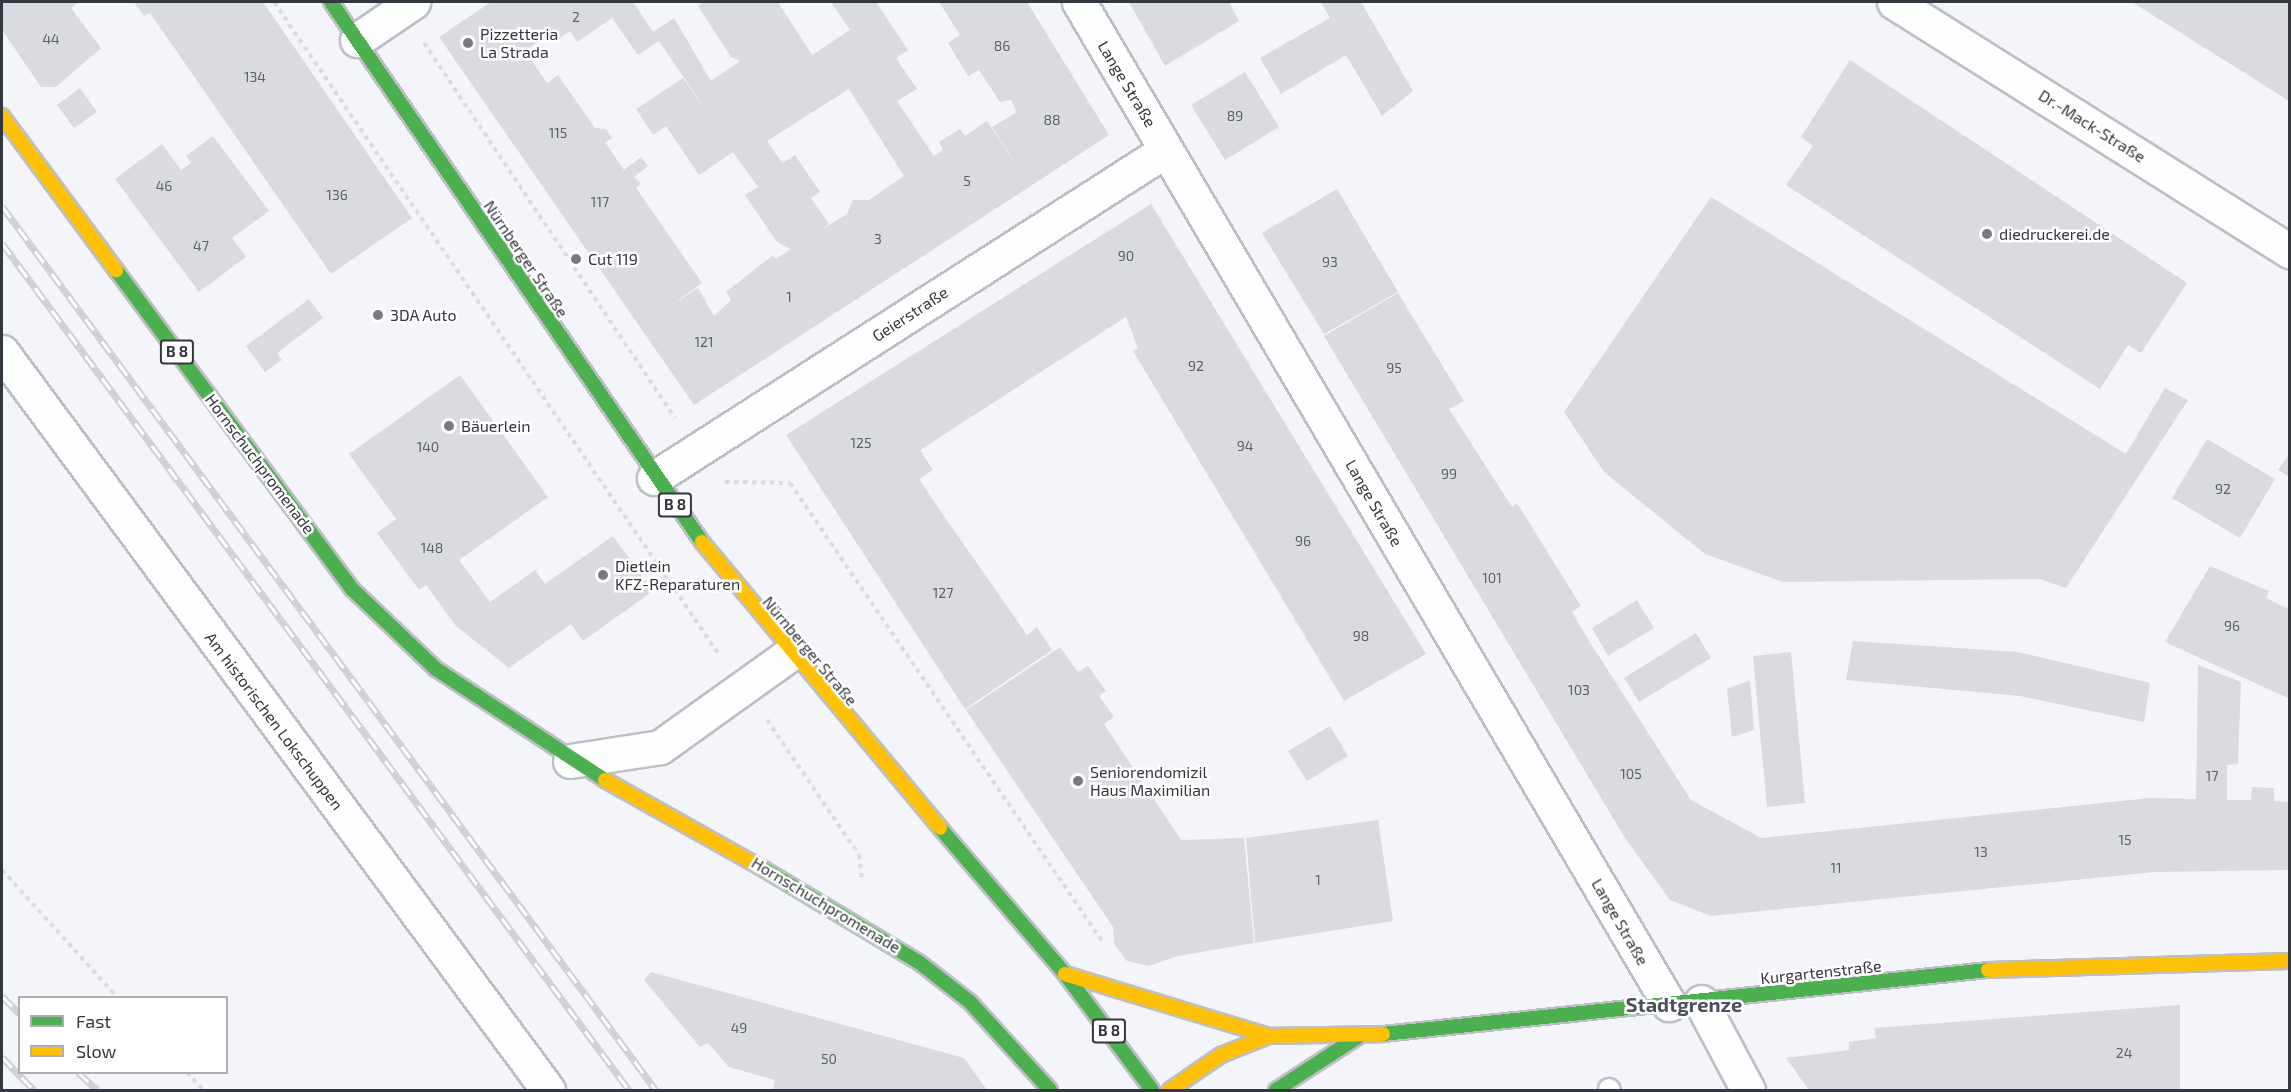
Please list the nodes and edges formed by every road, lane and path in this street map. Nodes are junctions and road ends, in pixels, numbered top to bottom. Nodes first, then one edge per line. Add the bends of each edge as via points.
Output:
1 (274, 2) edge
2 (331, 2) edge
3 (412, 2) edge
4 (1078, 2) edge
5 (1894, 2) edge
6 (357, 40) junction
7 (423, 40) dead end
8 (2, 116) edge
9 (1166, 150) junction
10 (2289, 251) edge
11 (2, 352) edge
12 (680, 425) dead end
13 (714, 476) dead end
14 (654, 478) junction
15 (790, 654) junction
16 (726, 665) dead end
17 (760, 711) dead end
18 (570, 761) junction
19 (2, 870) edge
20 (863, 871) dead end
21 (1104, 944) dead end
22 (2289, 961) edge
23 (1065, 974) junction
24 (116, 996) edge
25 (1701, 1002) junction
26 (1669, 1005) junction
27 (1269, 1036) junction
28 (1358, 1037) junction
29 (189, 1074) edge
30 (203, 1090) edge
31 (548, 1090) edge
32 (1050, 1090) edge
33 (1152, 1090) edge
34 (1170, 1090) edge
35 (1276, 1090) edge
36 (1748, 1090) edge

1 - 16 path
2 - 6 main road, Nürnberger Straße / B 8
3 - 6 street
4 - 9 street, Lange Straße
5 - 10 street, Dr.-Mack-Straße
6 - 14 main road, Nürnberger Straße / B 8
7 - 12 path
8 - 18 main road, Hornschuchpromenade / B 8 via 352,589 436,669
9 - 14 street, Geierstraße
9 - 26 street, Lange Straße
11 - 31 street, Am historischen Lokschuppen
13 - 21 path via 723,482 790,483
14 - 15 main road, Nürnberger Straße / B 8
15 - 18 street via 660,747
15 - 23 main road, Nürnberger Straße / B 8
17 - 20 path via 860,855
18 - 32 main road, Hornschuchpromenade / B 8 via 747,857 920,963 970,1002
19 - 24 path
22 - 25 main road, Kurgartenstraße via 1981,970
23 - 27 main road
23 - 33 main road, Nürnberger Straße / B 8
25 - 26 main road, Kurgartenstraße
25 - 36 street
26 - 28 main road, Kurgartenstraße
27 - 28 main road, Kurgartenstraße
27 - 34 main road, Kurgartenstraße via 1221,1055
28 - 35 main road, Kurgartenstraße
29 - 30 path

